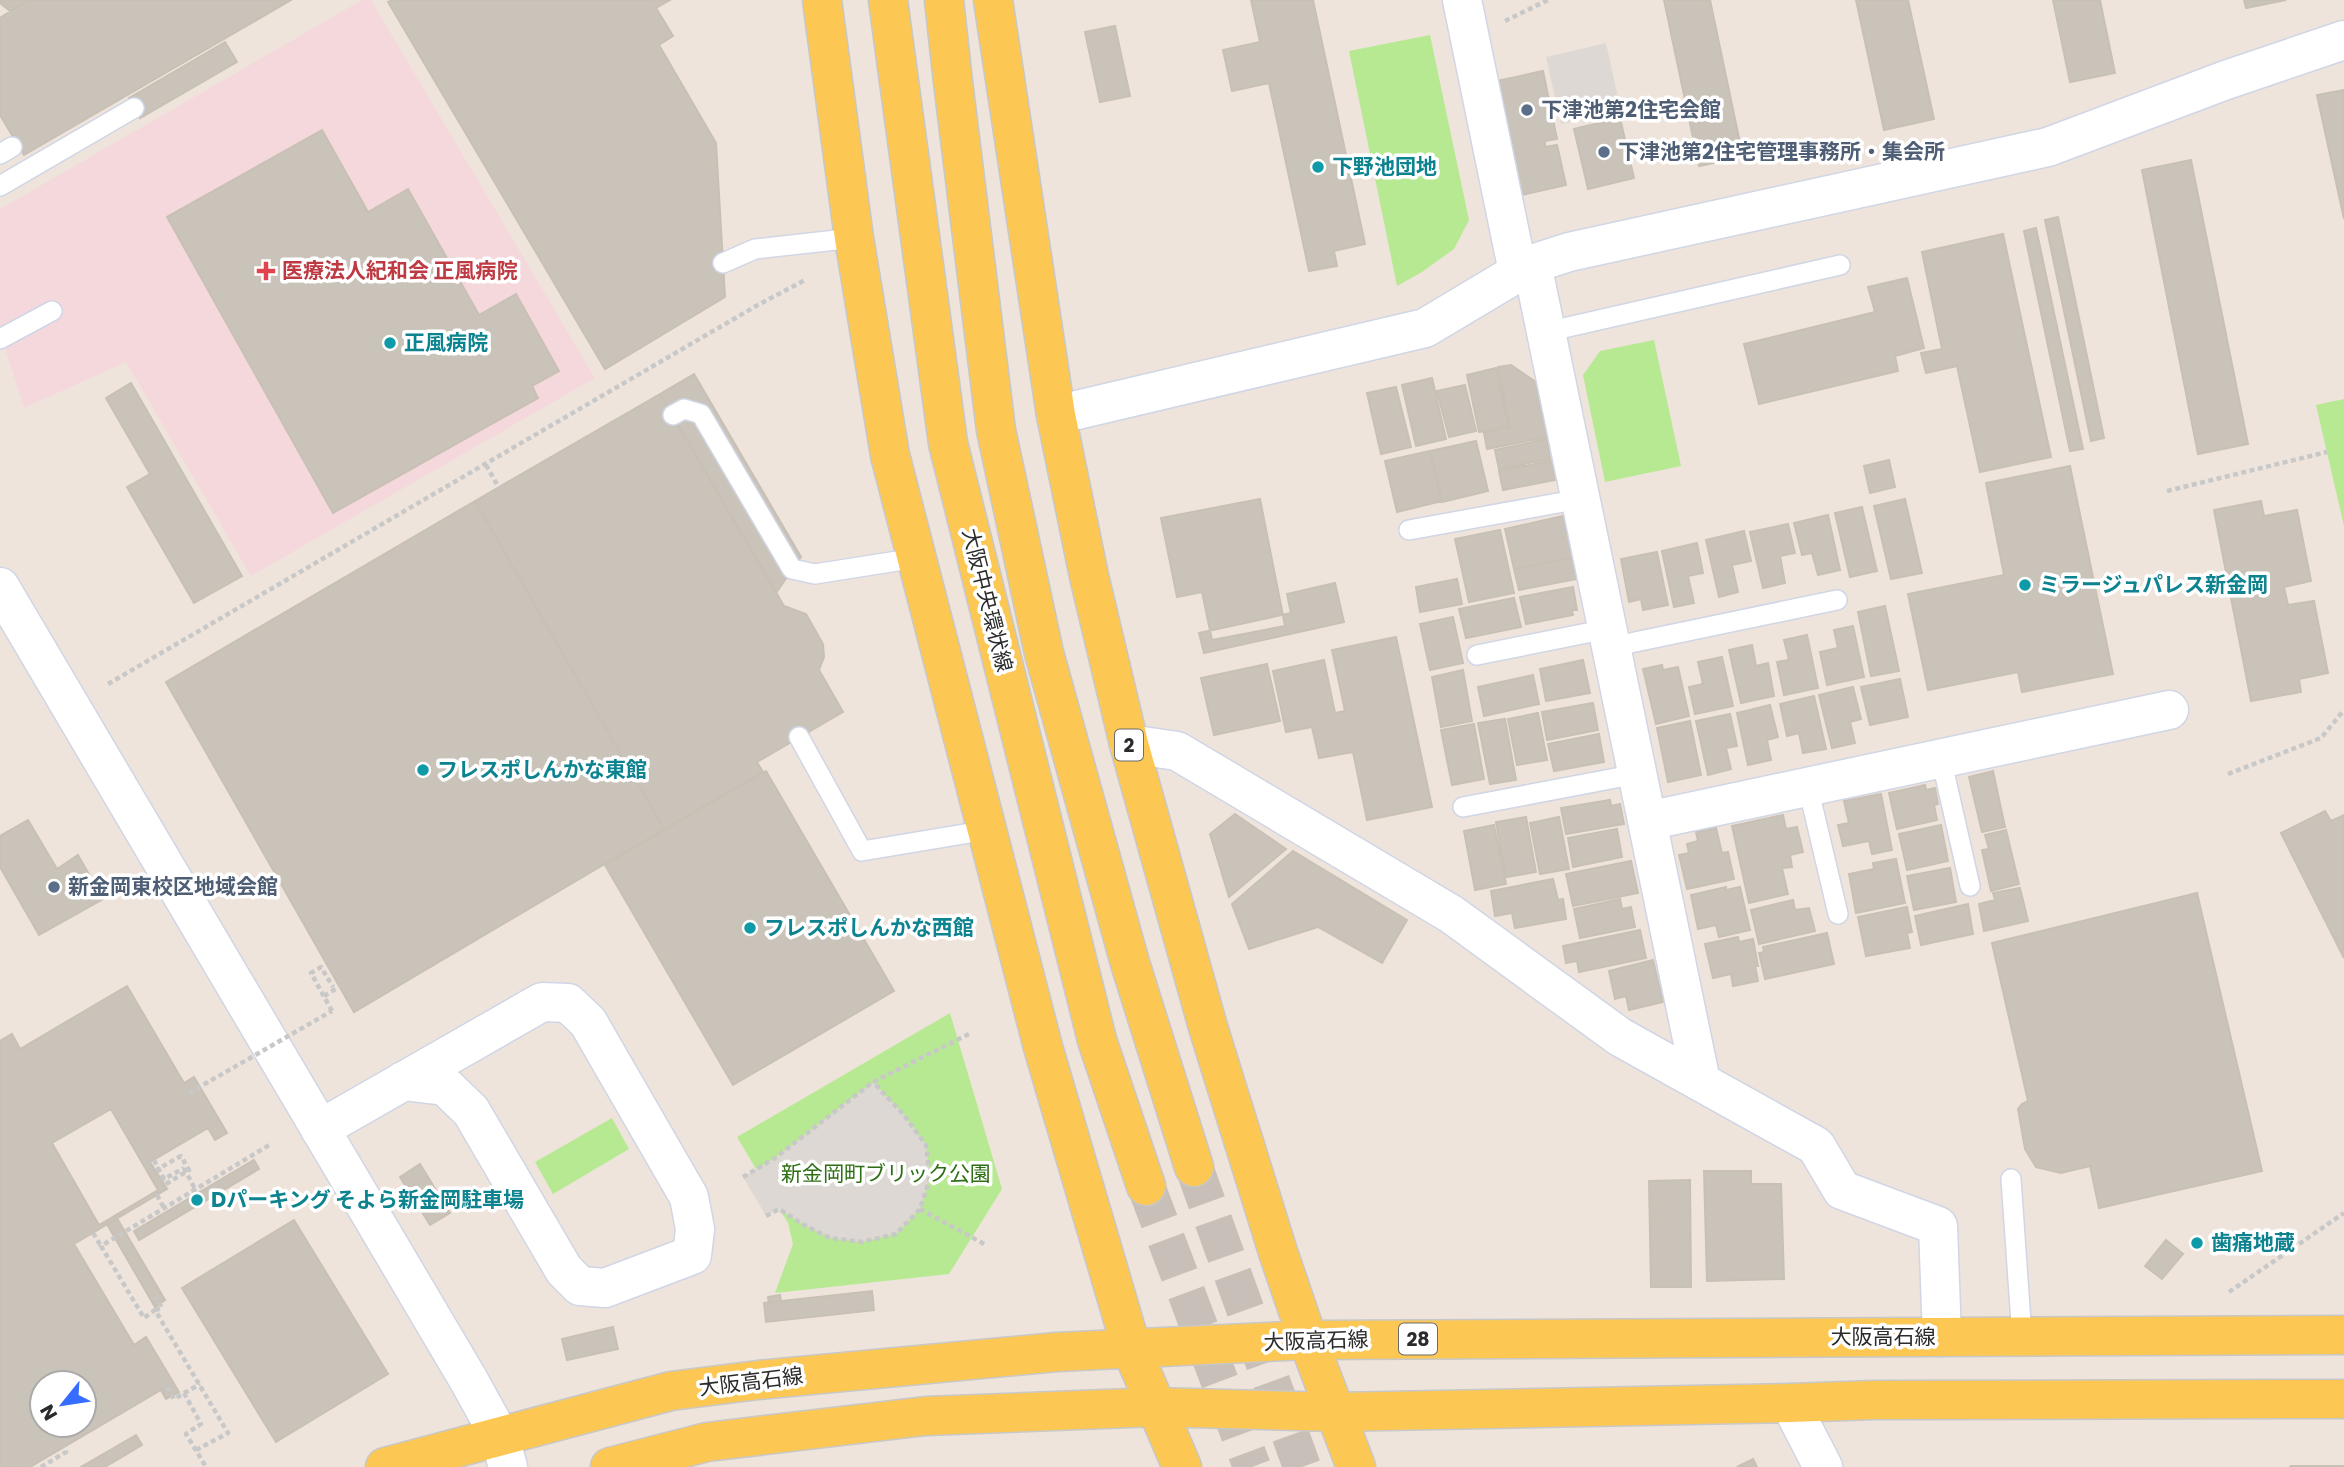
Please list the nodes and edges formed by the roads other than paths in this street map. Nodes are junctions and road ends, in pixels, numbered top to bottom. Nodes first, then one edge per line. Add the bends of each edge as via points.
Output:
1 (822, 0) edge
2 (888, 0) edge
3 (944, 0) edge
4 (992, 0) edge
5 (1462, 0) edge
6 (2344, 40) edge
7 (134, 108) dead end
8 (0, 186) edge
9 (854, 238) junction
10 (723, 263) dead end
11 (1840, 265) dead end
12 (1525, 268) junction
13 (52, 311) dead end
14 (1546, 332) junction
15 (0, 339) edge
16 (673, 415) dead end
17 (1056, 415) junction
18 (1580, 499) junction
19 (1409, 530) dead end
20 (916, 558) junction
21 (0, 587) edge
22 (1837, 600) dead end
23 (1609, 638) junction
24 (1477, 655) dead end
25 (2169, 710) dead end
26 (799, 737) dead end
27 (1129, 744) junction
28 (1941, 758) junction
29 (1637, 774) junction
30 (1808, 787) junction
31 (1463, 807) dead end
32 (1647, 821) junction
33 (988, 830) junction
34 (1970, 886) dead end
35 (1838, 914) dead end
36 (403, 1082) junction
37 (1701, 1082) junction
38 (320, 1129) junction
39 (1194, 1167) tunnel mouth
40 (2011, 1179) dead end
41 (1146, 1186) tunnel mouth
42 (2344, 1335) edge
43 (1942, 1337) junction
44 (2022, 1337) junction
45 (1308, 1340) junction
46 (1132, 1350) junction
47 (2344, 1399) edge
48 (1790, 1403) junction
49 (1156, 1407) junction
50 (1335, 1412) junction
51 (503, 1451) edge
52 (385, 1467) edge
53 (610, 1467) edge
54 (1182, 1467) edge
55 (1356, 1467) edge
56 (1823, 1467) edge

1 - 9 main road
2 - 41 main road, 大阪中央環状線 via 948,443 1097,1040
3 - 39 main road, 大阪中央環状線 via 991,390 1044,653 1130,963
4 - 17 main road, 2
5 - 12 street
6 - 12 street via 2048,146 1569,252
7 - 8 lane
9 - 10 lane via 755,248
9 - 20 main road via 890,455
11 - 14 lane
12 - 14 street
12 - 17 street via 1425,328
13 - 15 lane
14 - 18 street
16 - 20 lane via 684,409 701,414 792,569 816,574
17 - 27 main road, 2 via 1088,576
18 - 19 lane
18 - 23 street
20 - 33 main road
21 - 38 street
22 - 23 lane
23 - 24 lane
23 - 29 street
25 - 28 street
26 - 33 lane via 862,851
27 - 37 street via 1177,751 1189,758 1451,914 1620,1037
27 - 45 main road, 2 via 1208,1027
28 - 30 street
28 - 34 lane
29 - 31 lane
29 - 32 street
30 - 32 street
30 - 35 lane
32 - 37 street
33 - 46 main road via 1043,1047
36 - 36 street via 542,1002 568,1003 588,1022 689,1198 695,1229 692,1255 605,1288 580,1286 564,1270 471,1111 445,1086
36 - 38 street
37 - 43 street via 1815,1146 1842,1189 1938,1226
38 - 51 street
40 - 44 lane
42 - 44 main road, 大阪高石線 / 28
43 - 44 main road, 大阪高石線 / 28
43 - 45 main road, 大阪高石線 / 28
45 - 46 main road, 大阪高石線 / 28
45 - 50 main road, 2
46 - 49 main road
46 - 51 main road, 大阪高石線 / 28 via 979,1358 671,1391
47 - 48 main road
48 - 50 main road
48 - 56 street
49 - 50 main road
49 - 53 main road via 926,1416 707,1442
49 - 54 main road
50 - 55 main road, 2
51 - 52 main road, 大阪高石線 / 28

